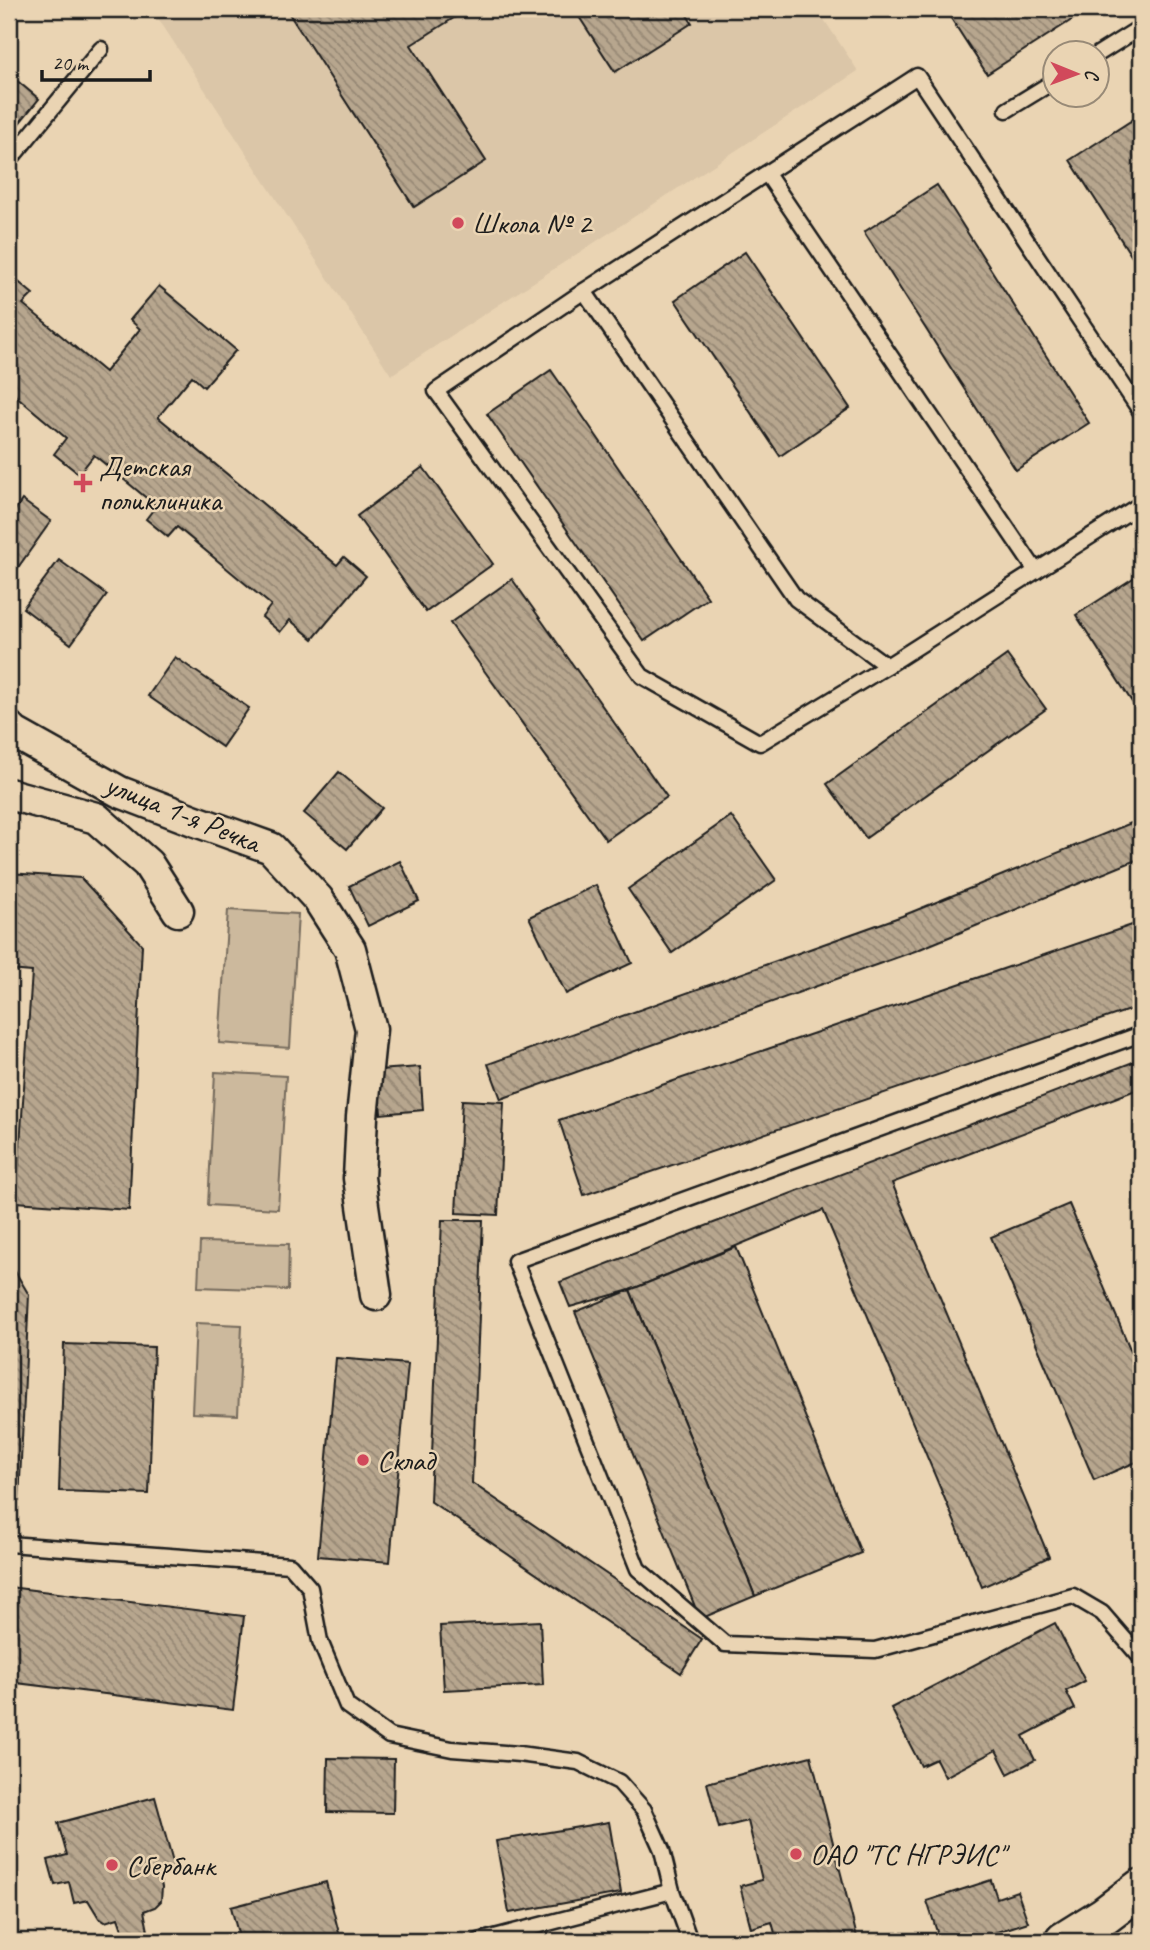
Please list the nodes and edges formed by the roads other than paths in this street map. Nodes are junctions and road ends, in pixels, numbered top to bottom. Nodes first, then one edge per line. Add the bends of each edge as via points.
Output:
1 (1140, 30) edge
2 (1112, 46) edge
3 (101, 49) dead end
4 (1042, 88) edge
5 (1007, 110) dead end
6 (9, 160) edge
7 (767, 174) junction
8 (584, 291) junction
9 (1141, 412) edge
10 (1141, 504) edge
11 (1035, 571) junction
12 (887, 666) junction
13 (9, 727) edge
14 (9, 794) edge
15 (178, 911) dead end
16 (1141, 1034) edge
17 (376, 1295) dead end
18 (9, 1544) edge
19 (1141, 1658) edge
20 (1141, 1888) edge
21 (672, 1891) junction
22 (479, 1941) edge
23 (690, 1941) edge
24 (1064, 1941) edge

1 - 2 lane
3 - 6 lane
4 - 5 lane
7 - 8 lane
7 - 9 lane via 917,76
7 - 11 lane
8 - 12 lane via 796,599
8 - 12 lane via 436,391 642,676 760,743
10 - 11 lane
11 - 12 lane
13 - 17 street, улица 1-я Речка via 120,792 271,848 318,899 350,949 371,1029 359,1178
14 - 15 street via 96,818 148,864
16 - 19 lane via 515,1261 638,1569 725,1644 875,1650 1073,1596 1102,1613
18 - 21 lane via 290,1565 310,1588 320,1640 347,1706 389,1736 452,1749 578,1762 619,1782 644,1810 662,1850
20 - 24 street
21 - 22 lane
21 - 23 lane

